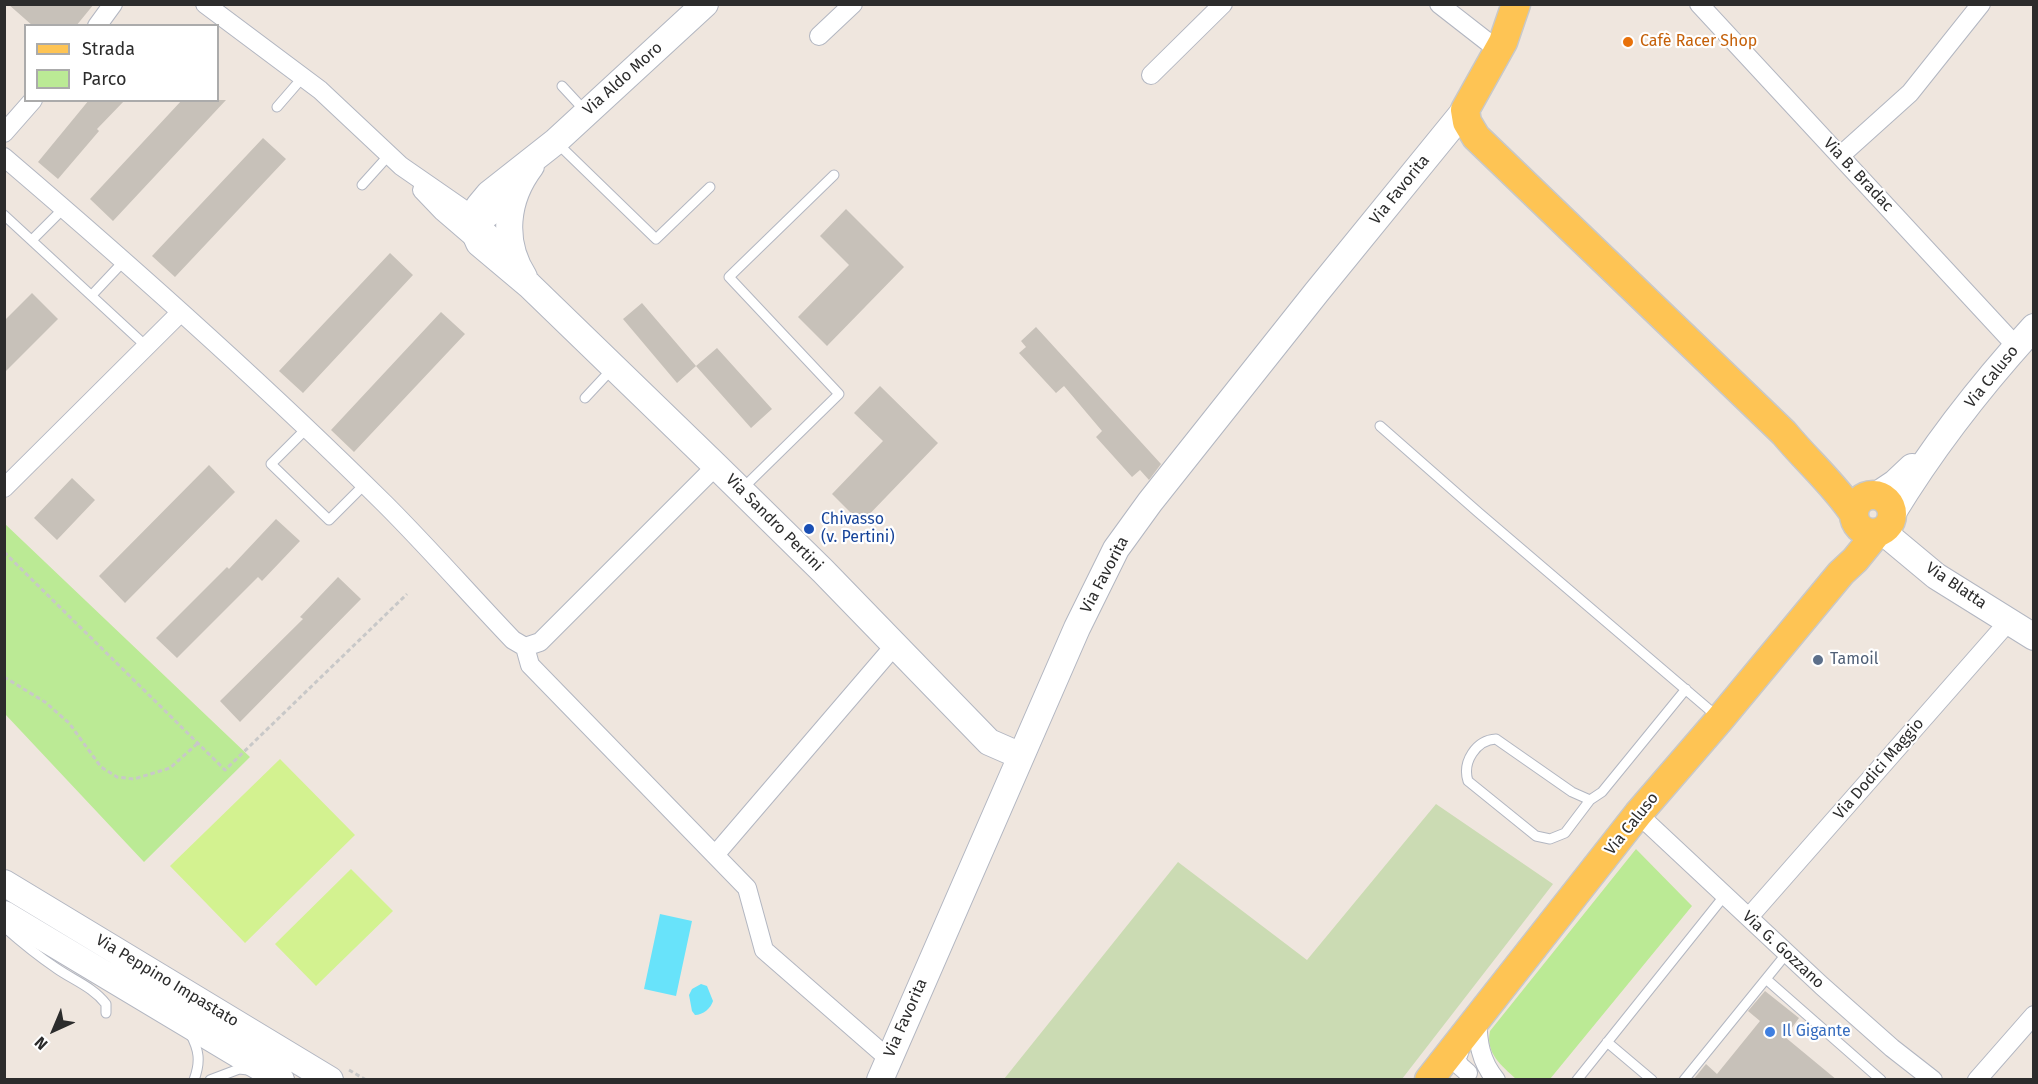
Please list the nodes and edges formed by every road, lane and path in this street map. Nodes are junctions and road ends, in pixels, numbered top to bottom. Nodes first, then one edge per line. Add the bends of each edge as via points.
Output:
1 (205, 4) edge
2 (853, 4) edge
3 (1223, 4) edge
4 (1439, 4) edge
5 (1516, 4) edge
6 (1532, 4) edge
7 (1699, 4) edge
8 (1982, 4) edge
9 (114, 6) edge
10 (701, 6) edge
11 (98, 24) edge
12 (819, 36) dead end
13 (1500, 46) junction
14 (1151, 75) dead end
15 (303, 77) junction
16 (562, 86) dead end
17 (31, 102) edge
18 (277, 107) dead end
19 (1465, 110) junction
20 (587, 113) junction
21 (4, 134) edge
22 (548, 148) junction
23 (1840, 156) junction
24 (4, 157) edge
25 (395, 160) junction
26 (834, 175) dead end
27 (362, 185) dead end
28 (710, 188) dead end
29 (507, 189) junction
30 (445, 196) junction
31 (64, 208) junction
32 (4, 215) edge
33 (473, 227) junction
34 (33, 239) junction
35 (513, 256) junction
36 (123, 262) junction
37 (529, 285) junction
38 (92, 295) junction
39 (180, 313) junction
40 (2034, 327) edge
41 (2016, 346) junction
42 (147, 347) junction
43 (614, 366) junction
44 (585, 398) dead end
45 (1380, 426) dead end
46 (306, 429) junction
47 (716, 466) junction
48 (364, 485) junction
49 (4, 488) edge
50 (740, 490) junction
51 (1873, 515) junction
52 (4, 552) edge
53 (407, 594) dead end
54 (2009, 621) junction
55 (2034, 637) edge
56 (895, 645) junction
57 (525, 647) junction
58 (4, 677) edge
59 (1686, 689) junction
60 (1720, 719) junction
61 (198, 743) junction
62 (1021, 756) junction
63 (1590, 800) junction
64 (1638, 814) junction
65 (715, 855) junction
66 (4, 882) edge
67 (1725, 895) junction
68 (4, 914) edge
69 (1749, 917) junction
70 (4, 927) edge
71 (1787, 953) junction
72 (1766, 979) junction
73 (106, 1013) dead end
74 (2034, 1015) edge
75 (1477, 1018) junction
76 (183, 1021) junction
77 (1607, 1042) junction
78 (1460, 1062) junction
79 (884, 1069) edge
80 (1492, 1074) edge
81 (274, 1076) edge
82 (1431, 1077) edge
83 (1928, 1078) edge
84 (194, 1080) edge
85 (210, 1080) edge
86 (330, 1080) edge
87 (1577, 1080) edge
88 (1652, 1080) edge
89 (1684, 1080) edge
90 (1881, 1080) edge
91 (1977, 1080) edge

1 - 15 street
2 - 12 street
3 - 14 street
4 - 13 street
5 - 13 main road
6 - 13 main road
7 - 23 street, Via B. Bradac
8 - 23 street via 1910,93
9 - 11 street
10 - 20 street, Via Aldo Moro
13 - 19 main road
15 - 18 lane
15 - 25 street
16 - 20 lane
17 - 21 street
19 - 51 main road via 1476,137 1784,433 1857,488
19 - 62 street, Via Favorita via 1116,549
20 - 22 street, Via Aldo Moro
22 - 28 lane via 656,239
22 - 29 street, Via Aldo Moro
23 - 41 street, Via B. Bradac
24 - 31 street
25 - 27 lane
25 - 30 street
25 - 33 street via 428,198
26 - 50 lane via 729,277 839,394
29 - 30 street
29 - 33 street, Via Aldo Moro via 479,206
29 - 35 street
30 - 33 street
31 - 34 lane
31 - 36 street
32 - 34 lane
33 - 35 street
33 - 37 street
34 - 38 lane
35 - 37 street
36 - 38 lane
36 - 39 street
37 - 43 street, Via Sandro Pertini
38 - 42 lane
39 - 42 street
39 - 46 street
40 - 41 street, Via Caluso
41 - 51 street, Via Caluso via 1951,429
42 - 49 street
43 - 44 lane
43 - 47 street, Via Sandro Pertini
45 - 59 lane
46 - 48 street
46 - 48 lane via 271,464 329,520
47 - 50 street, Via Sandro Pertini
47 - 57 street via 540,642
48 - 57 street via 513,640
50 - 56 street, Via Sandro Pertini
51 - 54 street, Via Blatta via 1936,576
51 - 60 main road, Via Caluso via 1851,546 1841,573
52 - 61 path
53 - 61 path via 225,770
54 - 55 street, Via Blatta
54 - 69 street, Via Dodici Maggio
56 - 62 street, Via Sandro Pertini via 989,742
56 - 65 street
57 - 65 street via 530,665
58 - 61 path via 45,702 69,723 101,767 117,777 134,779 170,768
59 - 60 lane
59 - 63 lane via 1602,792
60 - 64 main road, Via Caluso
62 - 79 street, Via Favorita
63 - 63 lane via 1572,792 1496,739 1476,749 1467,762 1468,781 1536,836 1550,839 1564,833
64 - 67 street, Via G. Gozzano
64 - 75 main road, Via Caluso
65 - 79 street via 747,888 764,950
66 - 86 street, Via Peppino Impastato
67 - 69 street, Via G. Gozzano
67 - 77 lane
68 - 76 street, Via Peppino Impastato
69 - 71 street, Via G. Gozzano
70 - 73 lane via 57,969 94,991 106,1004
71 - 72 lane
71 - 83 street, Via G. Gozzano
72 - 89 lane
72 - 90 lane
74 - 91 street
75 - 78 main road, Via Caluso
75 - 80 street via 1479,1052
76 - 81 street, Via Peppino Impastato
76 - 84 lane via 200,1056
77 - 87 lane
77 - 88 lane
78 - 80 street
78 - 80 street via 1469,1054
78 - 82 main road, Via Caluso
81 - 85 lane via 239,1069

